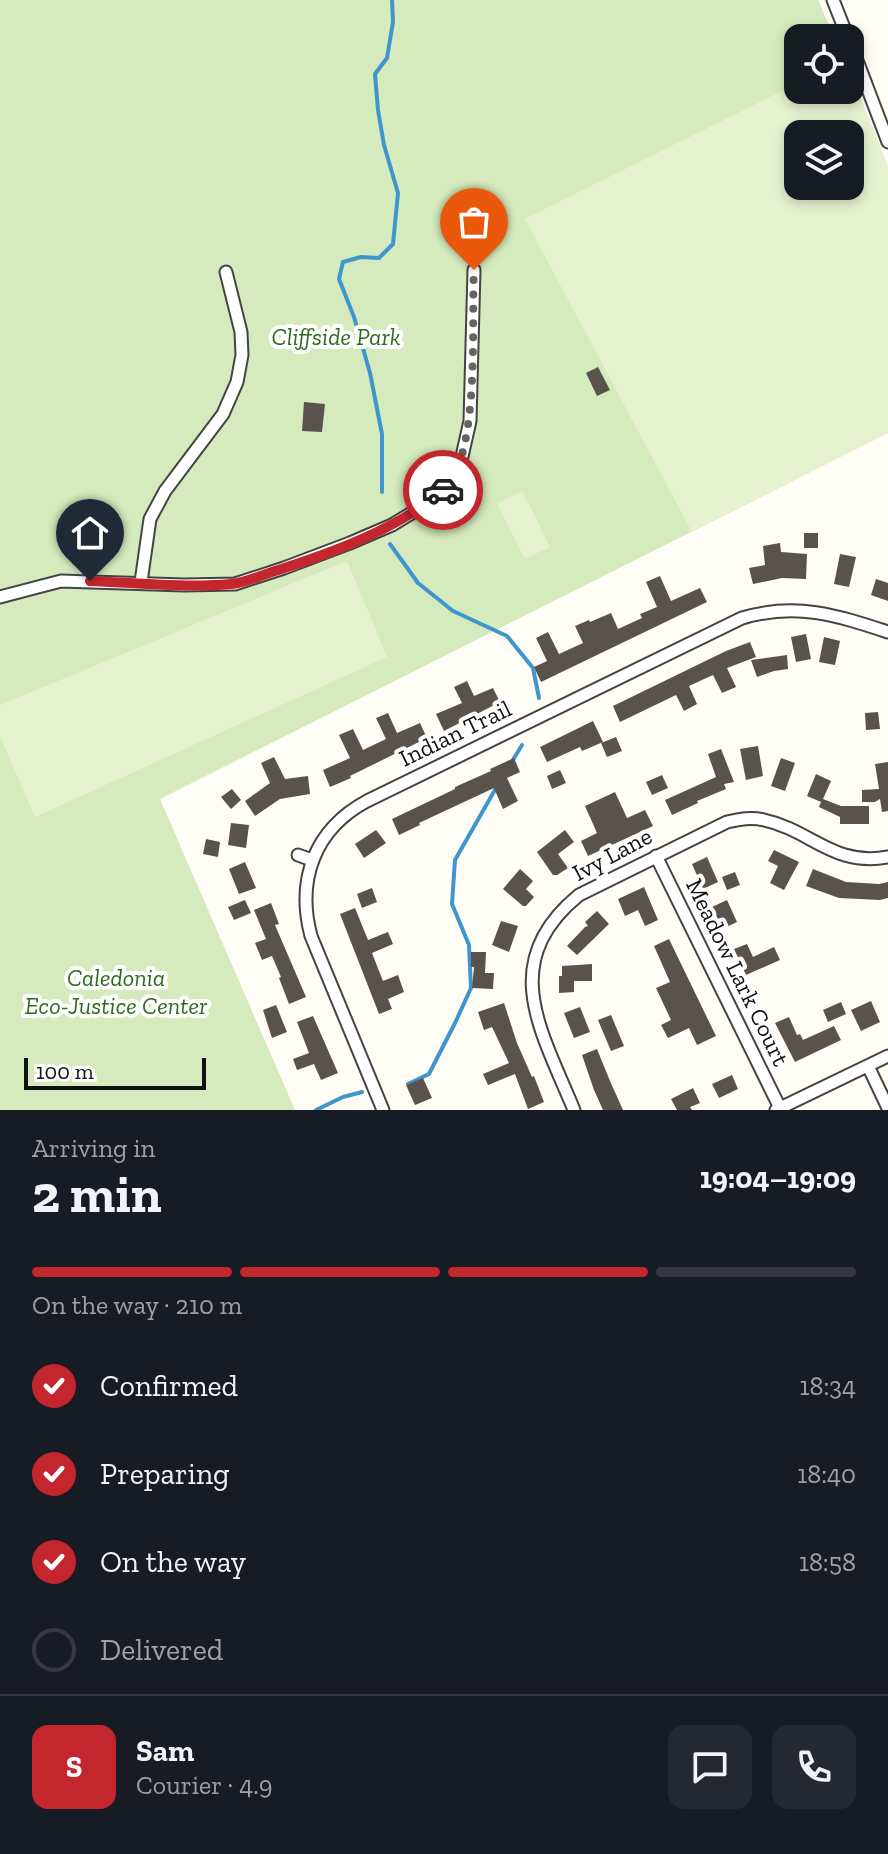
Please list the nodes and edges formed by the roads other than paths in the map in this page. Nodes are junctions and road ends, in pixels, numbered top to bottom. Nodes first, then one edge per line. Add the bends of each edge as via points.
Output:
1 (833, 0) edge
2 (843, 24) edge
3 (864, 79) edge
4 (888, 142) edge
5 (474, 270) dead end
6 (226, 272) dead end
7 (141, 582) junction
8 (0, 597) edge
9 (888, 632) edge
10 (298, 855) dead end
11 (656, 856) junction
12 (888, 857) edge
13 (312, 860) junction
14 (888, 1056) edge
15 (868, 1066) junction
16 (888, 1108) edge
17 (778, 1109) edge
18 (383, 1110) edge
19 (574, 1110) edge

1 - 2 street
3 - 4 street
5 - 7 street via 470,421 450,484 392,525 235,584
6 - 7 street via 241,332 237,382 223,414 150,519
7 - 8 street via 61,581
9 - 13 street, Indian Trail via 815,611 770,611 733,622 357,806 329,831
10 - 13 street
11 - 12 street, Ivy Lane via 727,822 753,818 852,858
11 - 17 street, Meadow Lark Court
11 - 19 street, Ivy Lane via 565,906 537,951 533,1006
13 - 18 street, Indian Trail via 306,920
14 - 15 street
15 - 16 street
15 - 17 street

